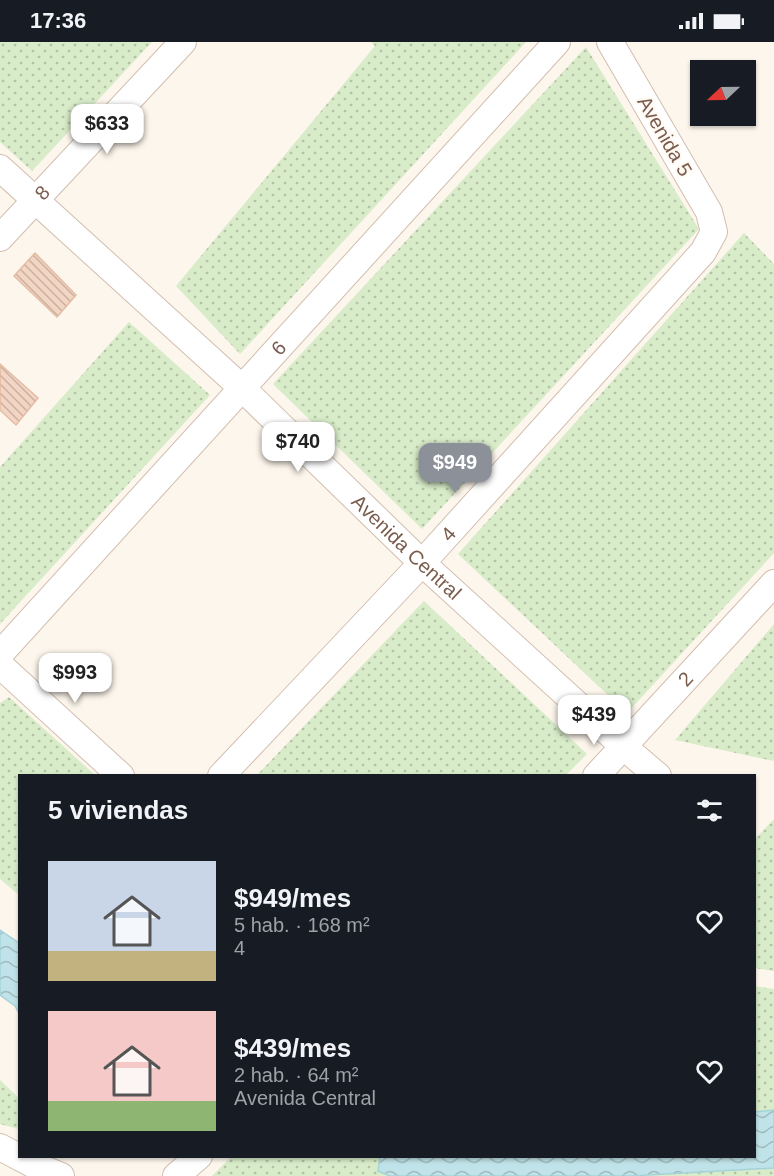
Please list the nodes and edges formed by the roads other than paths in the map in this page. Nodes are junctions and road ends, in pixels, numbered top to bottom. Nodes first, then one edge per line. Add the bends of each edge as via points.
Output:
1 (183, 42) edge
2 (557, 42) edge
3 (610, 42) edge
4 (0, 168) edge
5 (36, 200) junction
6 (714, 232) joint
7 (0, 238) edge
8 (243, 388) junction
9 (422, 563) junction
10 (774, 583) edge
11 (0, 654) edge
12 (0, 665) edge
13 (624, 747) junction
14 (119, 774) edge
15 (223, 774) edge
16 (598, 774) edge
17 (656, 774) edge
18 (0, 1147) edge
19 (18, 1157) edge
20 (21, 1158) edge
21 (197, 1158) edge
22 (61, 1176) edge
23 (176, 1176) edge

1 - 5 street, 8
2 - 8 street, 6
3 - 6 street, Avenida 5 via 710,212
4 - 5 street, Avenida Central
5 - 7 street, 8
5 - 8 street, Avenida Central
6 - 9 street, 4 via 703,252
8 - 9 street, Avenida Central
8 - 11 street, 6
9 - 13 street, Avenida Central
9 - 15 street, 4
10 - 13 street, 2
12 - 14 street
13 - 16 street, 2
13 - 17 street, Avenida Central
18 - 19 street
20 - 22 street
21 - 23 street

